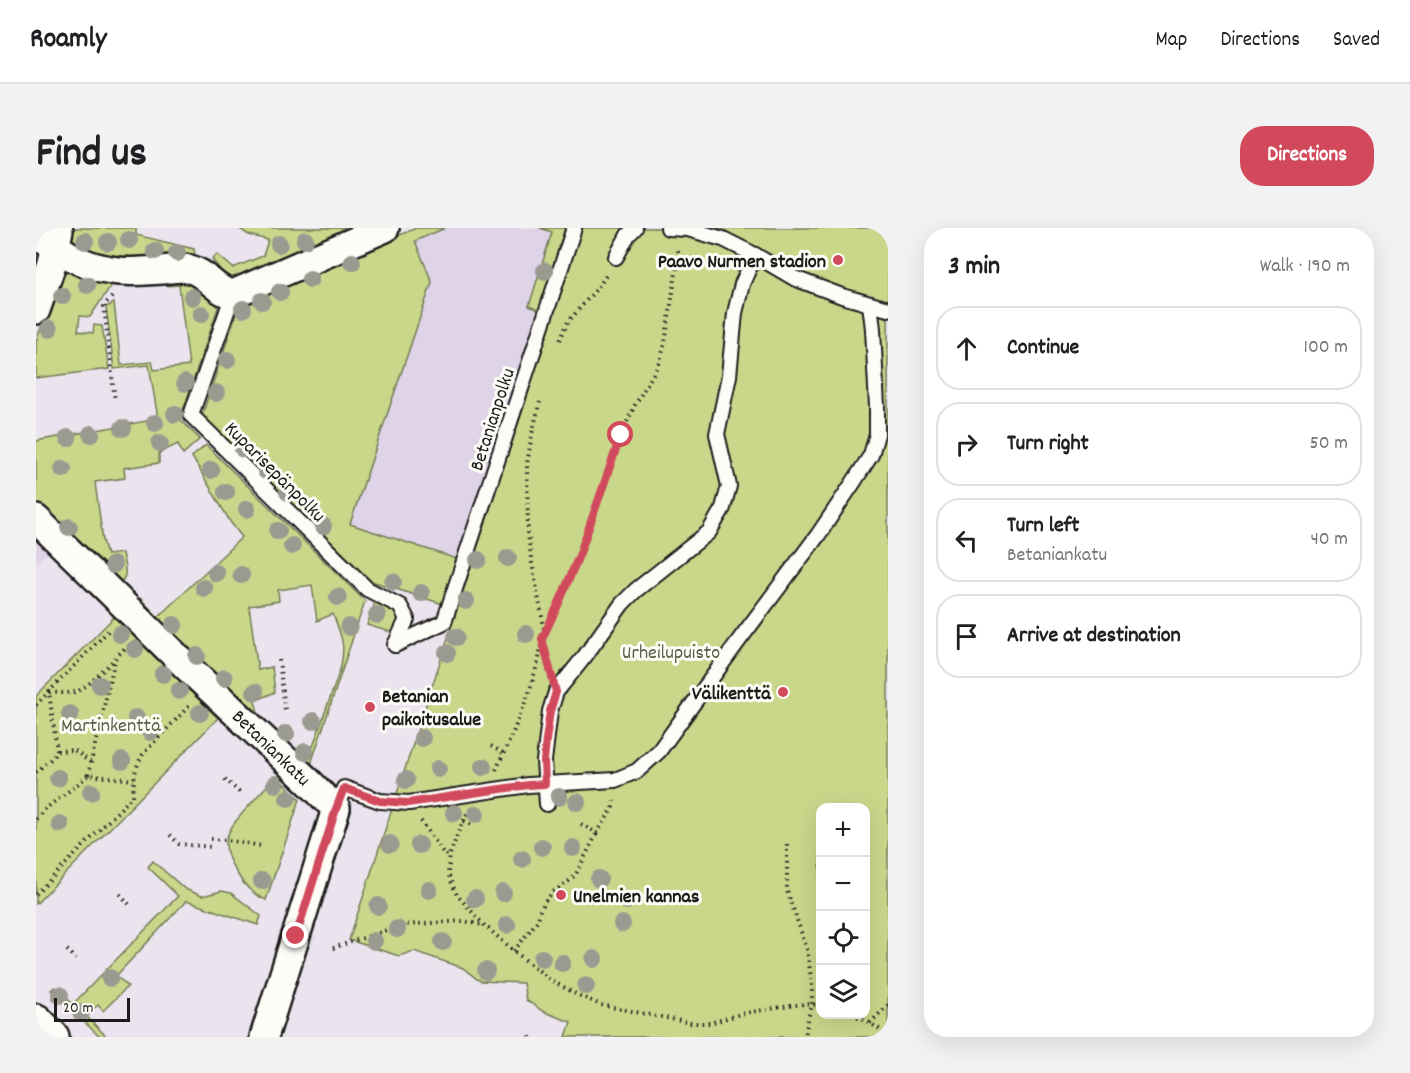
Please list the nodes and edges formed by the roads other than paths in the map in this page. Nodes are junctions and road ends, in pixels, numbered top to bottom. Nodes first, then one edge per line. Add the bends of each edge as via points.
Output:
1 (385, 228) edge
2 (574, 228) edge
3 (635, 228) edge
4 (674, 228) edge
5 (51, 237) edge
6 (755, 255) junction
7 (616, 257) dead end
8 (233, 294) junction
9 (870, 304) junction
10 (888, 309) edge
11 (36, 310) edge
12 (36, 519) edge
13 (395, 645) joint
14 (545, 784) junction
15 (547, 804) dead end
16 (336, 809) junction
17 (36, 1021) edge
18 (52, 1037) edge
19 (264, 1037) edge

1 - 8 street
2 - 13 lane, Betanianpolku via 444,622
3 - 7 lane
4 - 6 lane via 723,239
5 - 8 street via 73,258 86,264 128,273 192,270 218,290
5 - 11 street via 52,264
6 - 9 lane via 794,278
6 - 14 lane via 735,313 729,376 717,434 729,486 723,508 709,532 622,604 556,692 546,740
8 - 13 lane, Kuparisepänpolku via 191,416 367,589 400,606 407,619
9 - 10 lane
9 - 14 lane via 877,434 871,455 854,483 659,751 637,771 615,780
12 - 16 street, Betaniankatu
14 - 15 lane
14 - 16 lane via 408,803 380,801 344,788
16 - 19 street
17 - 18 main road

